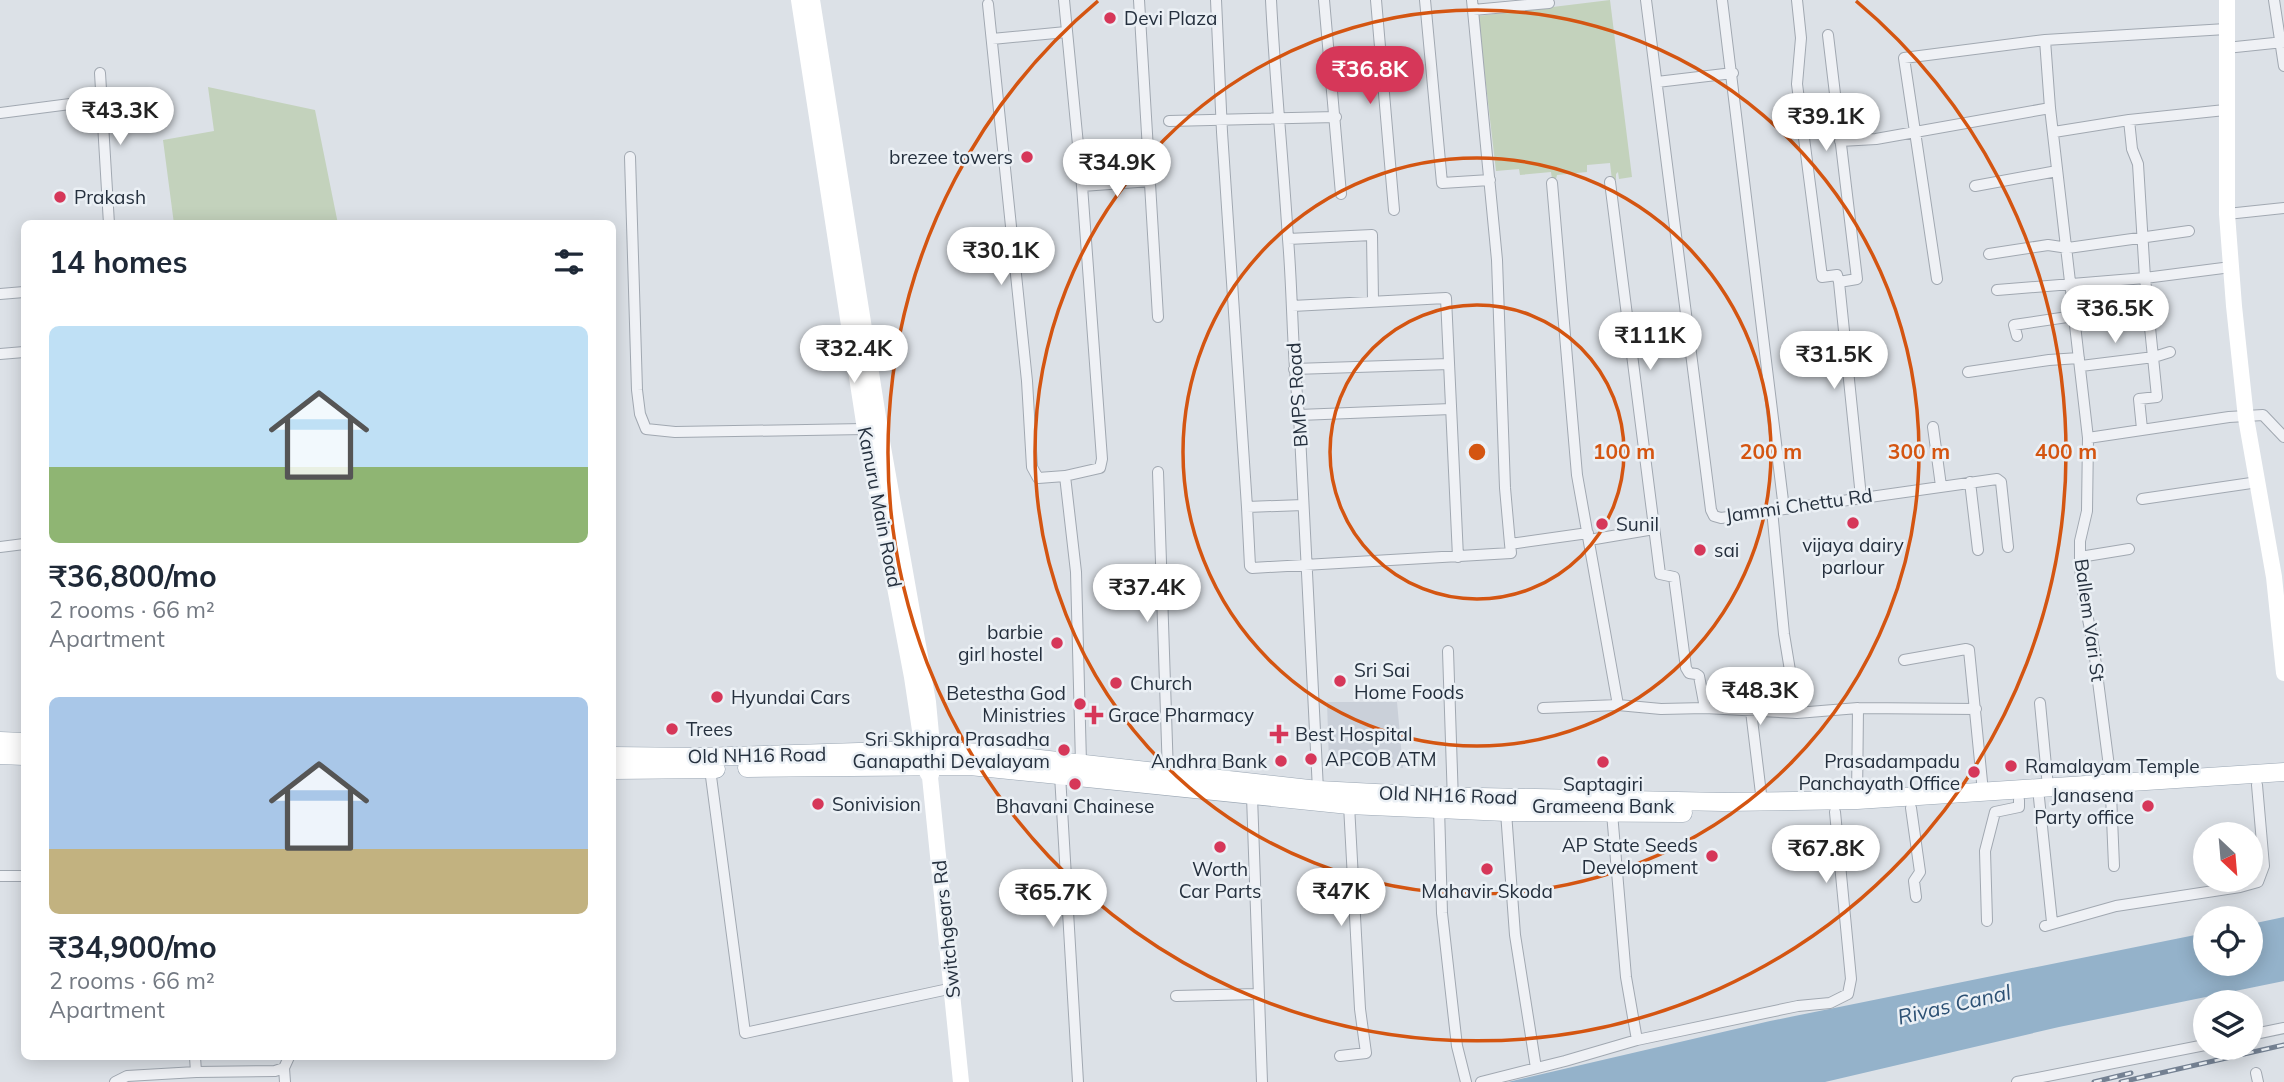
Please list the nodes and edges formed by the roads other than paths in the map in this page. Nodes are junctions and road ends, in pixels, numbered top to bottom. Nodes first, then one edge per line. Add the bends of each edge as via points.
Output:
1 (799, 0) edge
2 (812, 0) edge
3 (1064, 0) edge
4 (1139, 0) edge
5 (1216, 0) edge
6 (1271, 0) edge
7 (1324, 0) edge
8 (1376, 0) edge
9 (1425, 0) edge
10 (1646, 0) edge
11 (1722, 0) edge
12 (1797, 0) edge
13 (2227, 0) edge
14 (2274, 0) edge
15 (1549, 3) dead end
16 (988, 4) dead end
17 (1472, 5) edge
18 (2226, 29) junction
19 (1066, 32) junction
20 (1828, 35) dead end
21 (992, 39) junction
22 (2045, 40) junction
23 (2283, 42) edge
24 (2226, 48) junction
25 (2284, 66) edge
26 (100, 72) dead end
27 (1733, 73) junction
28 (1657, 82) junction
29 (101, 100) junction
30 (2050, 107) junction
31 (2225, 110) junction
32 (0, 113) edge
33 (1336, 117) junction
34 (1221, 120) junction
35 (1277, 120) junction
36 (2129, 120) junction
37 (1169, 121) dead end
38 (1914, 132) junction
39 (2054, 132) junction
40 (1840, 141) junction
41 (828, 145) junction
42 (630, 157) dead end
43 (2057, 171) junction
44 (1490, 180) junction
45 (1151, 181) junction
46 (1610, 182) dead end
47 (1552, 183) dead end
48 (1082, 186) junction
49 (1975, 186) dead end
50 (1341, 194) dead end
51 (2284, 208) edge
52 (1394, 210) dead end
53 (2227, 214) junction
54 (109, 220) edge
55 (2189, 230) dead end
56 (2142, 238) junction
57 (1288, 239) junction
58 (2068, 248) junction
59 (1989, 254) dead end
60 (2231, 267) junction
61 (2145, 278) junction
62 (1937, 279) dead end
63 (1839, 282) junction
64 (2071, 285) junction
65 (1997, 290) dead end
66 (21, 292) edge
67 (0, 294) edge
68 (1373, 300) junction
69 (1292, 306) junction
70 (2149, 314) junction
71 (1158, 317) dead end
72 (2074, 319) junction
73 (2017, 336) dead end
74 (21, 352) edge
75 (2170, 352) dead end
76 (0, 354) edge
77 (2154, 357) junction
78 (2080, 362) junction
79 (1449, 364) junction
80 (1294, 369) junction
81 (1968, 372) dead end
82 (1451, 409) junction
83 (1299, 415) junction
84 (2246, 418) junction
85 (1933, 427) dead end
86 (864, 429) junction
87 (2142, 429) junction
88 (2088, 438) junction
89 (2284, 438) edge
90 (1158, 472) dead end
91 (1065, 476) junction
92 (1970, 482) junction
93 (2258, 482) junction
94 (1941, 486) junction
95 (1861, 497) junction
96 (2142, 499) dead end
97 (1303, 505) junction
98 (1247, 507) junction
99 (1784, 509) junction
100 (1772, 510) junction
101 (1654, 529) junction
102 (1588, 537) junction
103 (21, 544) edge
104 (1510, 544) junction
105 (0, 547) edge
106 (2008, 547) dead end
107 (2129, 549) dead end
108 (1978, 550) dead end
109 (1458, 557) junction
110 (2080, 557) junction
111 (1306, 563) junction
112 (1448, 651) dead end
113 (1903, 660) dead end
114 (2284, 673) edge
115 (2040, 703) dead end
116 (1618, 705) junction
117 (1543, 708) dead end
118 (1704, 708) junction
119 (1858, 708) junction
120 (1976, 709) junction
121 (1752, 711) junction
122 (1797, 713) junction
123 (0, 741) edge
124 (21, 742) edge
125 (0, 755) edge
126 (21, 756) edge
127 (616, 756) edge
128 (929, 762) junction
129 (1081, 763) junction
130 (710, 769) junction
131 (616, 771) edge
132 (2284, 772) edge
133 (1060, 775) junction
134 (1168, 775) junction
135 (2284, 783) edge
136 (2257, 785) junction
137 (2111, 788) junction
138 (1318, 790) junction
139 (1983, 792) junction
140 (2043, 792) junction
141 (1252, 796) junction
142 (1857, 800) junction
143 (2020, 800) junction
144 (1762, 802) junction
145 (1449, 804) junction
146 (1349, 805) junction
147 (1911, 808) junction
148 (1506, 812) junction
149 (1835, 812) junction
150 (1612, 813) junction
151 (2114, 866) dead end
152 (0, 876) edge
153 (21, 876) edge
154 (1916, 897) dead end
155 (1987, 921) dead end
156 (953, 988) junction
157 (1257, 994) junction
158 (1176, 996) dead end
159 (2284, 1028) edge
160 (2263, 1032) edge
161 (1637, 1040) junction
162 (2193, 1047) edge
163 (1340, 1056) dead end
164 (195, 1060) edge
165 (286, 1062) edge
166 (1536, 1068) junction
167 (196, 1072) junction
168 (115, 1082) edge
169 (285, 1082) edge
170 (961, 1082) edge
171 (1078, 1082) edge
172 (1262, 1082) edge
173 (1466, 1082) edge
174 (1481, 1082) edge
175 (2017, 1082) edge

1 - 41 main road, Kanuru Main Road
2 - 41 main road, Kanuru Main Road
3 - 19 street
4 - 45 street
5 - 34 street
6 - 35 street, BMPS Road
7 - 33 street
8 - 52 street
9 - 44 street via 1442,183
10 - 28 street, Jammi Chettu Rd
11 - 27 street
12 - 63 street via 1801,38 1797,84 1822,277 1837,275
13 - 18 main road
14 - 23 street
15 - 17 street
16 - 21 street
17 - 44 street
18 - 22 street
18 - 24 main road
19 - 21 street
19 - 48 street
20 - 40 street
21 - 91 street via 1032,467 1038,478
22 - 30 street, Ballem Vari St
22 - 38 street via 1904,58
23 - 24 street
23 - 25 street
24 - 31 main road
26 - 29 street
27 - 28 street
27 - 99 street
28 - 100 street, Jammi Chettu Rd via 1711,510 1721,518
29 - 32 street
29 - 54 street
30 - 38 street
30 - 39 street, Ballem Vari St
31 - 36 street
31 - 53 main road
33 - 35 street
33 - 50 street
34 - 35 street
34 - 37 street
34 - 98 street
35 - 57 street, BMPS Road
36 - 39 street
36 - 56 street via 2138,164
38 - 40 street
38 - 62 street
39 - 43 street, Ballem Vari St
40 - 63 street via 1857,279
41 - 86 main road, Kanuru Main Road
41 - 128 main road, Kanuru Main Road via 925,680
42 - 86 street via 638,390 646,429
43 - 49 street
43 - 58 street, Ballem Vari St
44 - 104 street
45 - 48 street
45 - 71 street
46 - 101 street
47 - 102 street via 1577,475
48 - 91 street via 1102,459 1095,471
51 - 53 street
53 - 60 main road
55 - 56 street
56 - 58 street
56 - 61 street
57 - 68 street via 1372,235
57 - 69 street, BMPS Road
58 - 59 street via 2048,245
58 - 64 street, Ballem Vari St
60 - 61 street
60 - 84 main road
61 - 64 street
61 - 70 street
63 - 95 street
64 - 65 street
64 - 72 street, Ballem Vari St
66 - 67 street
68 - 69 street
68 - 79 street via 1446,298
69 - 80 street, BMPS Road
70 - 72 street
70 - 77 street
72 - 73 street via 2014,325
72 - 78 street, Ballem Vari St
74 - 76 street
75 - 77 street
77 - 78 street
77 - 87 street via 2157,397 2139,399
78 - 81 street via 2057,359
78 - 88 street, Ballem Vari St
79 - 80 street
79 - 82 street
80 - 83 street, BMPS Road
82 - 83 street
82 - 109 street
83 - 97 street, BMPS Road
84 - 87 street
84 - 89 street via 2263,415
84 - 93 main road
85 - 94 street
86 - 128 main road, Kanuru Main Road
87 - 88 street
88 - 110 street, Ballem Vari St via 2087,511
90 - 134 street
91 - 129 street via 1076,572
92 - 94 street, Jammi Chettu Rd
92 - 106 street, Jammi Chettu Rd via 2001,482
92 - 108 street
93 - 96 street
93 - 114 main road
94 - 95 street, Jammi Chettu Rd
95 - 99 street, Jammi Chettu Rd
97 - 98 street
97 - 111 street, BMPS Road
98 - 111 street via 1252,568
99 - 100 street, Jammi Chettu Rd
100 - 122 street
101 - 102 street
101 - 118 street via 1660,574 1674,577 1686,668 1699,676
102 - 104 street
102 - 116 street
103 - 105 street
104 - 109 street via 1511,553
107 - 110 street
109 - 111 street
110 - 137 street, Ballem Vari St
111 - 138 street, BMPS Road
112 - 145 street
113 - 120 street via 1969,650
115 - 140 street
116 - 117 street
116 - 118 street
118 - 121 street
119 - 120 street
119 - 122 street
119 - 142 street
120 - 139 street
121 - 122 street
121 - 144 street
123 - 124 main road
125 - 126 main road
127 - 128 main road, Old NH16 Road
128 - 129 main road, Old NH16 Road via 986,753
128 - 130 main road, Old NH16 Road
128 - 133 main road, Old NH16 Road
128 - 156 main road, Switchgears Rd
129 - 134 main road, Old NH16 Road
130 - 131 main road, Old NH16 Road
130 - 156 street via 745,1032
132 - 137 main road, Old NH16 Road
133 - 141 main road, Old NH16 Road
133 - 171 street
134 - 138 main road, Old NH16 Road
135 - 136 main road, Old NH16 Road
136 - 137 main road, Old NH16 Road
136 - 140 street via 2264,866 2258,882 2116,906 2049,924
137 - 140 main road, Old NH16 Road
137 - 151 street, Ballem Vari St
138 - 145 main road, Old NH16 Road via 1433,796
139 - 140 main road, Old NH16 Road
139 - 142 main road, Old NH16 Road
140 - 143 main road, Old NH16 Road
141 - 146 main road, Old NH16 Road
141 - 157 street
142 - 144 main road, Old NH16 Road
143 - 147 main road, Old NH16 Road
143 - 155 street via 2019,807 1995,812 1985,851
144 - 145 main road, Old NH16 Road
145 - 146 main road, Old NH16 Road
145 - 148 main road, Old NH16 Road
145 - 173 street via 1444,926 1457,1046
146 - 163 street via 1366,1053
147 - 149 main road, Old NH16 Road
147 - 154 street via 1920,872 1914,881
148 - 150 main road, Old NH16 Road
148 - 166 street via 1515,935
149 - 150 main road, Old NH16 Road
149 - 161 street via 1851,979 1848,995 1830,1003
150 - 161 street via 1620,925
152 - 153 street
156 - 170 main road, Switchgears Rd
157 - 158 street
157 - 172 street
159 - 160 street
161 - 166 street
162 - 175 street
164 - 167 street
165 - 167 street via 275,1071
165 - 169 street
166 - 174 street
167 - 168 street via 127,1076

